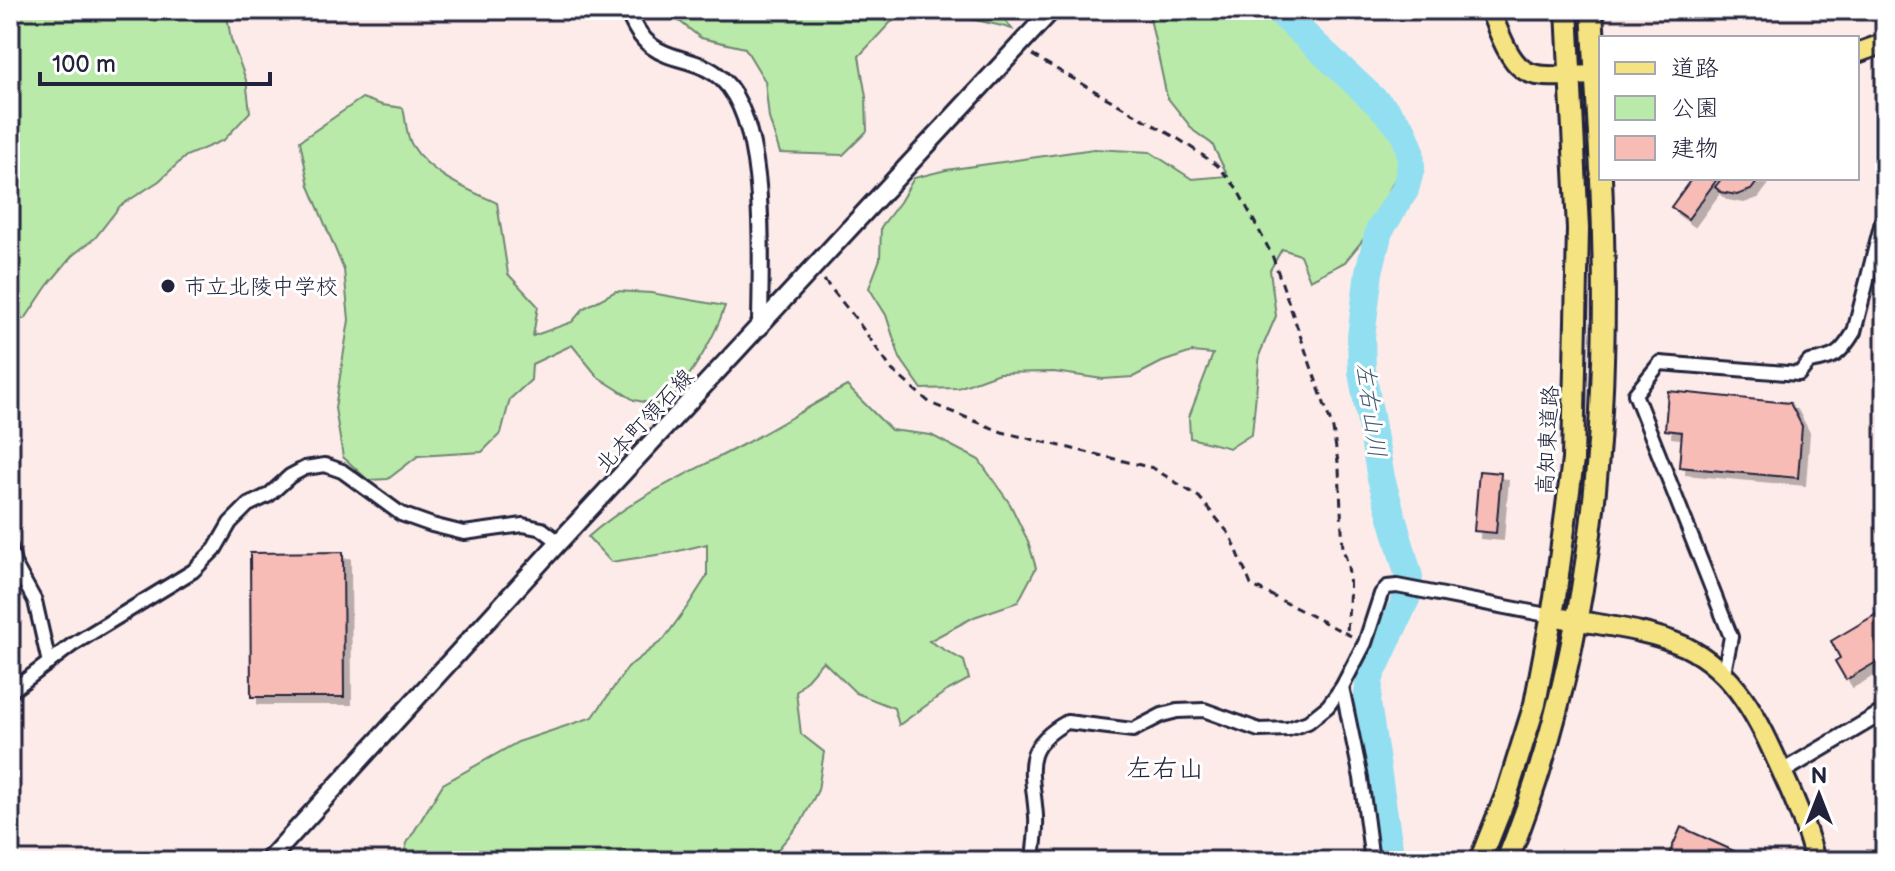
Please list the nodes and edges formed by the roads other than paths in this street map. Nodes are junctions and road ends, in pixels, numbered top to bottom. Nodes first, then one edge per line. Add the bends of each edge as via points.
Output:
1 (628, 10) edge
2 (1052, 10) edge
3 (1490, 10) edge
4 (1567, 10) edge
5 (1592, 10) edge
6 (1885, 43) edge
7 (1859, 52) edge
8 (1599, 75) edge
9 (1571, 76) junction
10 (1601, 180) edge
11 (1885, 210) edge
12 (760, 328) junction
13 (559, 542) junction
14 (10, 547) edge
15 (1552, 616) junction
16 (1577, 621) junction
17 (49, 663) junction
18 (1724, 672) junction
19 (1342, 687) junction
20 (10, 692) edge
21 (1885, 711) edge
22 (1782, 772) junction
23 (268, 861) edge
24 (1033, 861) edge
25 (1372, 861) edge
26 (1480, 861) edge
27 (1507, 861) edge
28 (1815, 861) edge

1 - 12 street via 633,26 648,43 721,78 744,116 759,186
2 - 12 main road, 北本町領石線
3 - 9 main road via 1512,62 1525,73
4 - 9 highway, 高知東道路
5 - 8 highway
6 - 7 main road
8 - 9 main road
9 - 15 highway, 高知東道路 via 1578,229 1573,460
10 - 16 highway via 1600,464
11 - 18 street via 1854,332 1844,350 1809,362 1799,374 1660,363 1635,394 1731,637
12 - 13 main road, 北本町領石線
13 - 17 street via 542,529 523,525 464,533 432,525 401,514 342,471 325,465 305,468 248,505 193,571
13 - 23 main road, 北本町領石線
14 - 17 street via 35,601
15 - 16 main road
15 - 19 street via 1387,587
15 - 26 highway, 高知東道路 via 1535,704
16 - 18 main road via 1683,646
16 - 27 highway via 1558,711
17 - 20 street
18 - 22 main road via 1756,715
19 - 24 street via 1308,722 1288,729 1259,730 1204,710 1169,713 1133,730 1067,722 1051,731 1039,741 1030,771 1037,818
19 - 25 street
21 - 22 street
22 - 28 main road

